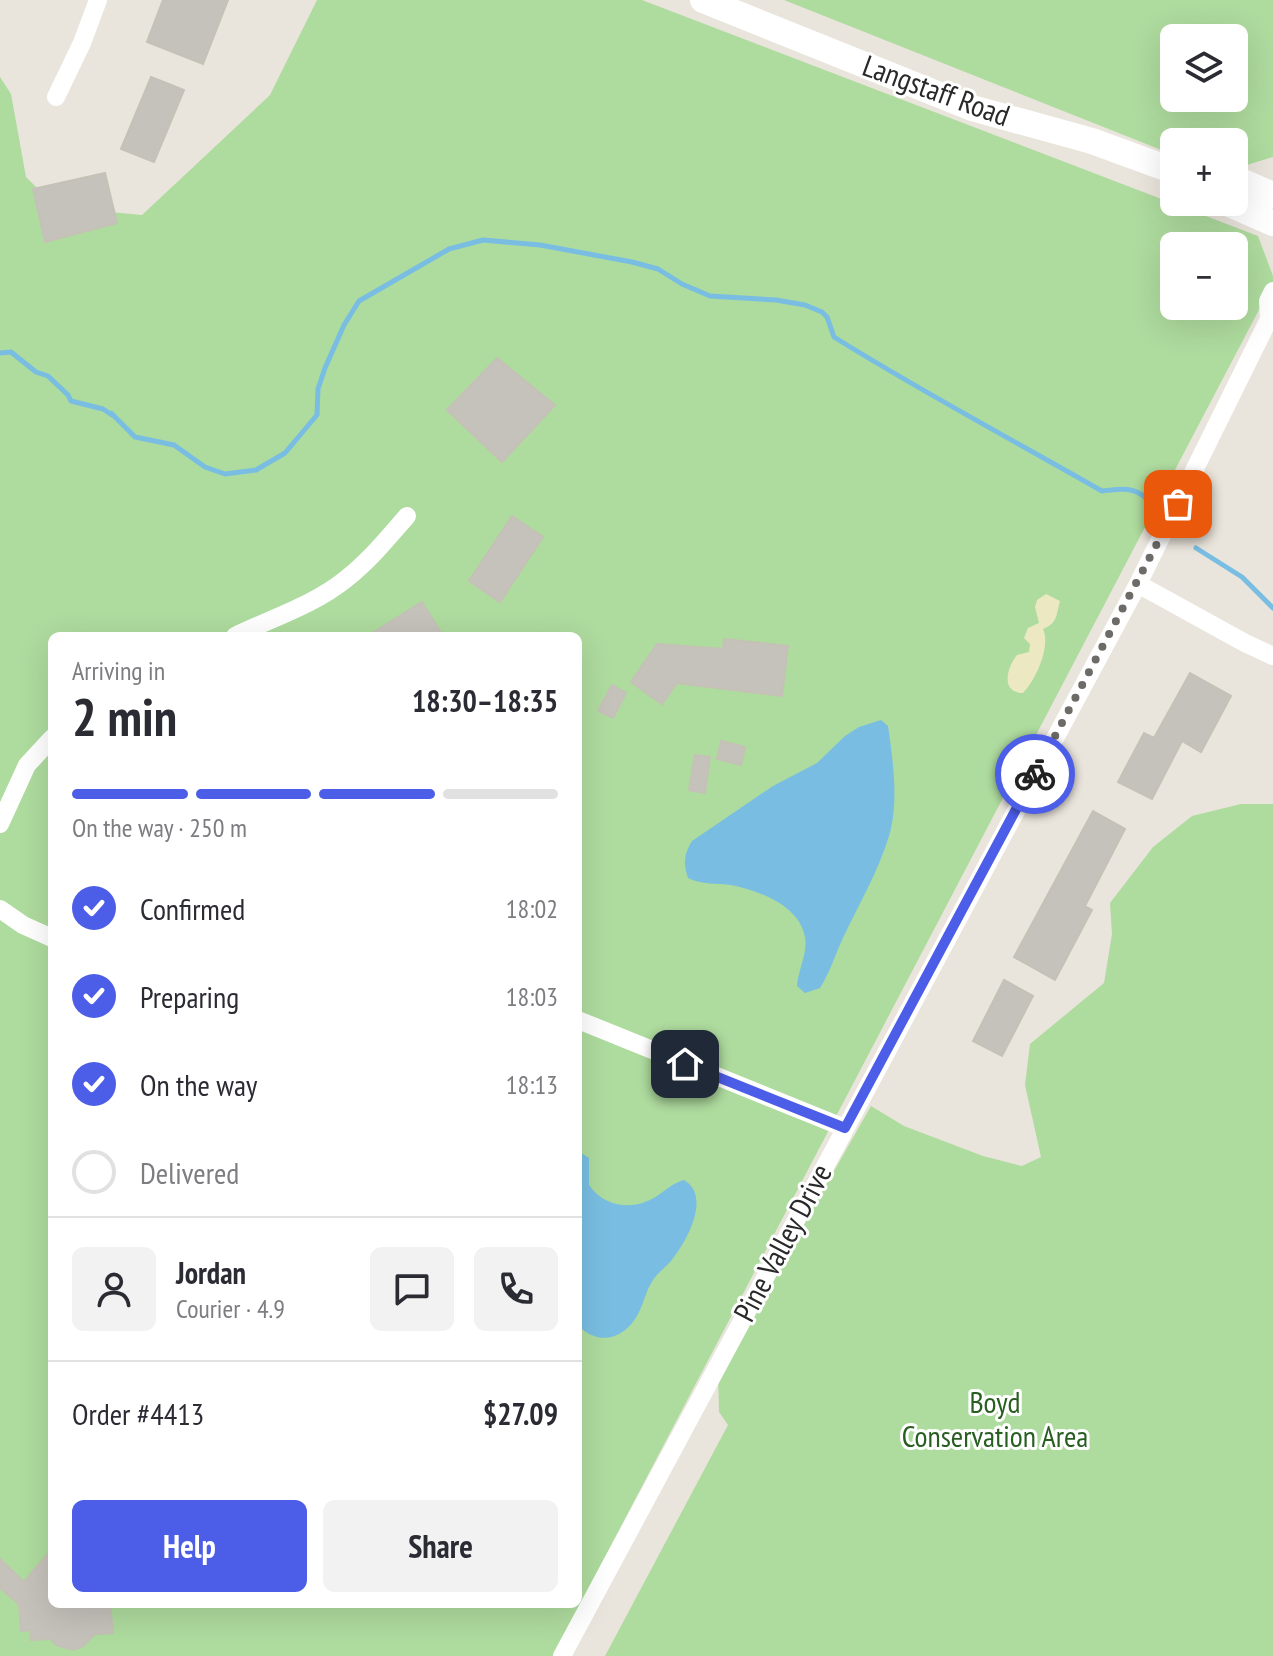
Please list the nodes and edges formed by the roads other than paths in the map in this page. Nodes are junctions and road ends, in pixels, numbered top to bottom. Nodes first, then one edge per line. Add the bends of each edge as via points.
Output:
1 (98, 0) edge
2 (703, 0) edge
3 (56, 97) dead end
4 (1160, 166) edge
5 (1248, 184) edge
6 (1273, 195) edge
7 (1248, 212) edge
8 (1273, 223) edge
9 (1273, 291) edge
10 (1271, 318) edge
11 (407, 516) dead end
12 (1138, 584) junction
13 (243, 632) edge
14 (1273, 656) edge
15 (48, 742) edge
16 (0, 824) edge
17 (0, 909) edge
18 (48, 936) edge
19 (582, 1022) edge
20 (845, 1128) junction
21 (562, 1656) edge

1 - 3 street
2 - 4 main road, Langstaff Road via 972,108
5 - 6 main road
7 - 8 main road
9 - 10 street, Pine Valley Drive via 1268,301
10 - 12 street, Pine Valley Drive
11 - 13 street via 344,581
12 - 14 street
12 - 20 street, Pine Valley Drive
15 - 16 street via 27,765
17 - 18 street
19 - 20 street
20 - 21 street, Pine Valley Drive

